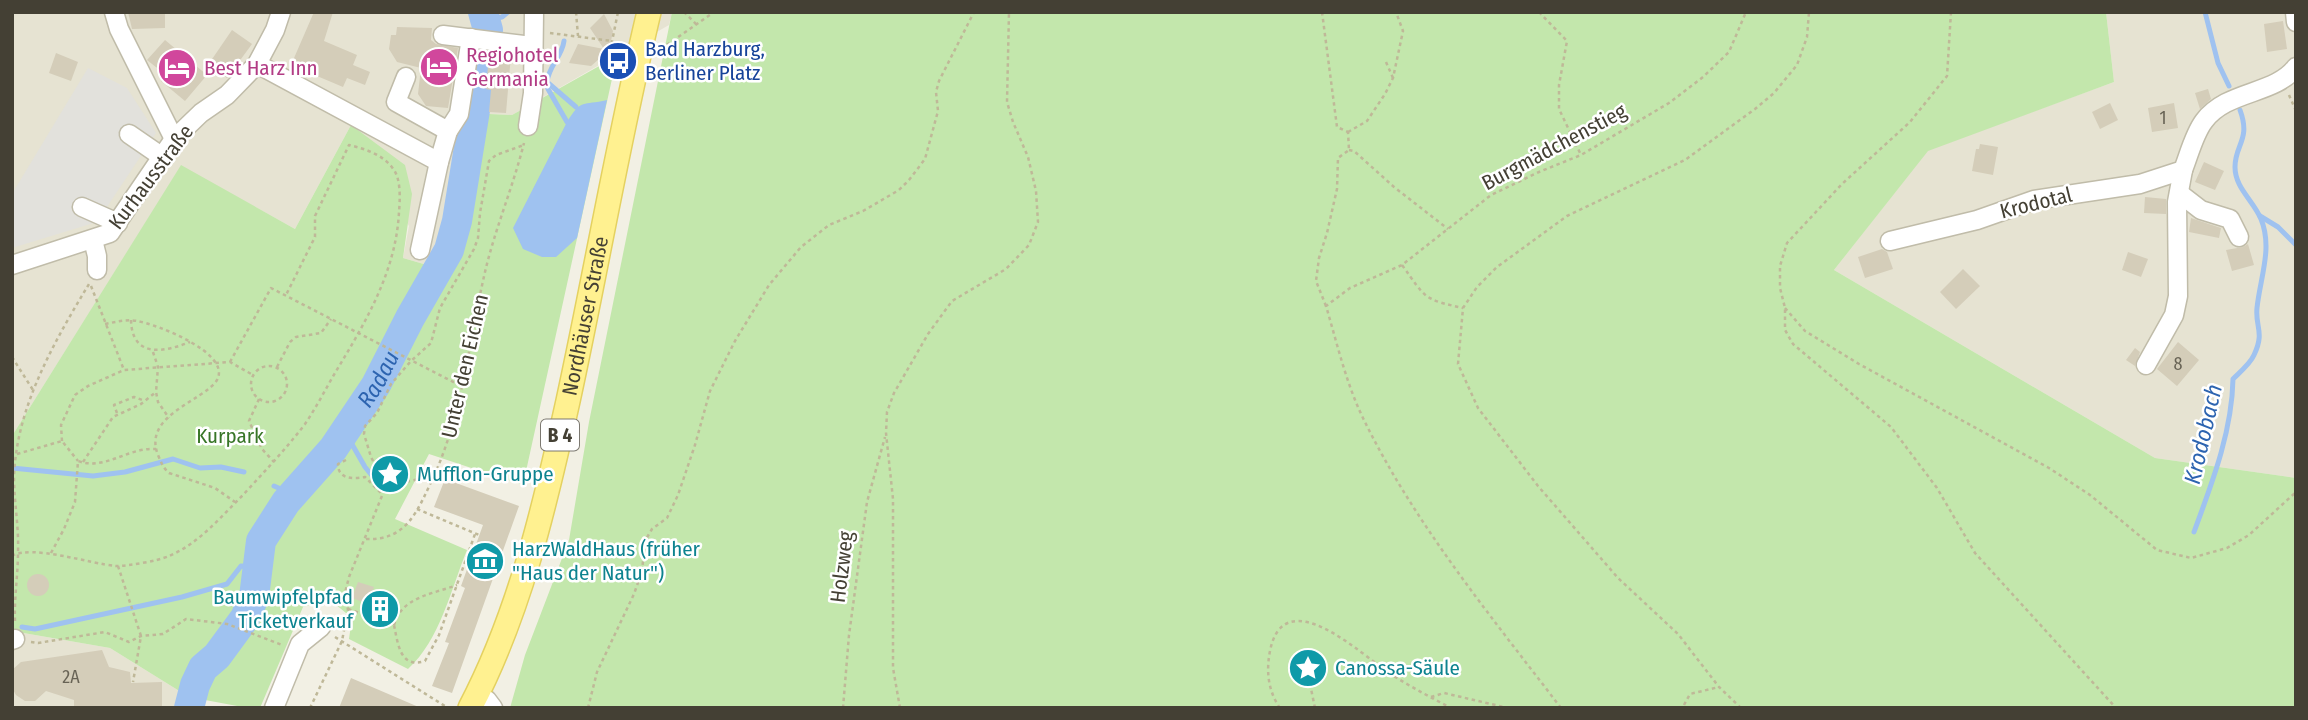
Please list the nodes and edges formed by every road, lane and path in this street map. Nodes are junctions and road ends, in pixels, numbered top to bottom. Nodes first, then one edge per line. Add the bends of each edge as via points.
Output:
1 (114, 12) edge
2 (281, 12) edge
3 (534, 12) edge
4 (576, 12) edge
5 (649, 12) edge
6 (684, 12) edge
7 (714, 12) edge
8 (974, 12) edge
9 (1009, 12) edge
10 (1322, 12) edge
11 (1396, 12) edge
12 (1539, 12) edge
13 (1746, 12) edge
14 (1809, 12) edge
15 (1951, 12) edge
16 (2295, 12) edge
17 (616, 13) edge
18 (2296, 22) edge
19 (697, 25) junction
20 (443, 35) dead end
21 (578, 36) junction
22 (471, 38) junction
23 (533, 39) junction
24 (612, 41) junction
25 (1386, 62) dead end
26 (257, 64) junction
27 (637, 64) junction
28 (2296, 68) edge
29 (606, 71) dead end
30 (406, 78) dead end
31 (1392, 78) junction
32 (528, 126) joint
33 (448, 131) junction
34 (1348, 132) junction
35 (129, 134) dead end
36 (174, 139) junction
37 (524, 145) junction
38 (1349, 150) junction
39 (1581, 155) junction
40 (161, 156) junction
41 (439, 162) junction
42 (2183, 170) junction
43 (2179, 193) junction
44 (82, 207) dead end
45 (118, 223) junction
46 (1448, 229) junction
47 (2239, 237) dead end
48 (93, 240) junction
49 (1890, 242) dead end
50 (420, 250) dead end
51 (12, 265) edge
52 (1402, 265) junction
53 (94, 276) junction
54 (286, 295) junction
55 (1326, 306) junction
56 (1463, 308) junction
57 (1785, 308) junction
58 (331, 319) junction
59 (131, 320) junction
60 (105, 324) junction
61 (358, 334) junction
62 (190, 342) junction
63 (153, 351) junction
64 (12, 357) edge
65 (411, 361) junction
66 (230, 362) junction
67 (216, 363) junction
68 (2146, 365) dead end
69 (159, 367) junction
70 (277, 367) junction
71 (124, 370) junction
72 (253, 375) junction
73 (463, 387) junction
74 (33, 391) junction
75 (156, 392) junction
76 (259, 398) junction
77 (145, 401) junction
78 (117, 413) junction
79 (169, 418) junction
80 (886, 433) junction
81 (62, 441) junction
82 (156, 449) junction
83 (17, 454) junction
84 (346, 460) dead end
85 (274, 461) junction
86 (80, 462) junction
87 (374, 474) dead end
88 (434, 476) junction
89 (386, 486) junction
90 (2296, 492) edge
91 (382, 494) junction
92 (235, 502) junction
93 (417, 509) junction
94 (364, 540) junction
95 (19, 552) junction
96 (51, 553) junction
97 (12, 556) edge
98 (118, 566) junction
99 (457, 585) junction
100 (348, 609) junction
101 (394, 625) junction
102 (321, 627) dead end
103 (141, 636) junction
104 (14, 639) edge
105 (342, 641) junction
106 (286, 646) dead end
107 (133, 681) dead end
108 (1310, 684) junction
109 (1719, 687) junction
110 (1431, 697) junction
111 (480, 703) edge
112 (1684, 705) dead end
113 (274, 708) edge
114 (310, 708) edge
115 (448, 708) edge
116 (588, 708) edge
117 (843, 708) edge
118 (900, 708) edge
119 (1280, 708) edge
120 (1315, 708) edge
121 (1451, 708) edge
122 (1508, 708) edge
123 (1561, 708) edge
124 (1741, 708) edge
125 (2116, 708) edge

1 - 36 street
2 - 26 street, Kurhausstraße
3 - 23 street
4 - 21 path
5 - 27 main road, Nordhäuser Straße / B 4
6 - 19 path
7 - 19 path
8 - 116 path via 939,81 938,111 925,159 899,190 829,225 801,247 769,285 735,341 709,391 678,495 667,518 645,541 642,571 597,672
9 - 80 path via 1007,102 1028,157 1038,222 1029,245 1006,269 952,301 928,334 894,393
10 - 34 path via 1337,127
11 - 31 path via 1403,31
12 - 39 path via 1567,41 1559,109
13 - 39 path, Burgmädchenstieg via 1729,52 1703,77 1669,103
14 - 56 path via 1807,37 1797,65 1774,93 1685,160 1567,216 1497,267
15 - 57 path via 1947,76 1910,122 1787,243 1780,266
16 - 18 street
17 - 24 path
19 - 27 path
20 - 22 street
21 - 23 path
21 - 24 path
22 - 23 street
22 - 33 street via 459,114
23 - 32 street
24 - 29 path
25 - 31 path
26 - 36 street, Kurhausstraße
26 - 41 street
27 - 111 main road, Nordhäuser Straße / B 4 via 546,495
28 - 42 street via 2289,77 2215,108 2202,122
30 - 33 street via 396,102
31 - 34 path via 1367,121
32 - 37 path, Unter den Eichen
33 - 41 street
34 - 38 path
35 - 40 street
36 - 40 street, Kurhausstraße
37 - 65 path via 489,161 474,249 440,308 431,344
37 - 73 path, Unter den Eichen via 485,272
38 - 46 path
38 - 55 path via 1338,158 1337,189 1318,258 1316,281
39 - 46 path, Burgmädchenstieg via 1491,195
40 - 45 street, Kurhausstraße
41 - 50 street
42 - 43 street
42 - 49 street, Krodotal via 2140,184 2034,200
43 - 47 street via 2201,210 2230,219
43 - 68 street via 2178,296 2174,315
44 - 45 street
45 - 48 street, Kurhausstraße via 110,233
46 - 52 path, Burgmädchenstieg
48 - 51 street, Kurhausstraße
48 - 53 street
52 - 55 path, Burgmädchenstieg via 1358,284
52 - 56 path via 1424,296
53 - 60 path
53 - 74 path
54 - 58 path
54 - 61 path via 315,237 315,216 349,145 371,151 395,171 400,198 398,230 377,298
54 - 66 path via 271,288
55 - 123 path via 1362,415 1398,486
56 - 109 path via 1458,365 1478,408 1538,486 1618,578 1678,634
57 - 90 path via 1805,331 1859,364 2049,468 2157,550 2190,558 2227,548 2249,535
57 - 125 path via 1785,330 1793,344 1891,427 1937,488 1975,553
58 - 61 path
58 - 70 path via 321,333 290,342
59 - 60 path
59 - 62 path via 166,328
59 - 63 path via 136,340
60 - 71 path
61 - 65 path
61 - 85 path via 306,422
62 - 63 path
62 - 67 path
63 - 69 path
64 - 74 path
65 - 73 path
65 - 89 path via 365,426 371,457
66 - 67 path
66 - 72 path
67 - 69 path
67 - 79 path via 217,380
69 - 71 path
69 - 75 path
70 - 72 path via 267,366
70 - 76 path via 286,376 285,393 270,402
71 - 81 path via 75,395 61,425
72 - 76 path via 252,390
73 - 88 path, Unter den Eichen
74 - 83 path
75 - 77 path
75 - 79 path
76 - 85 path via 249,421 262,449
77 - 78 path
77 - 78 path via 134,397 114,405
78 - 86 path
79 - 82 path via 162,425
80 - 117 path, Holzweg via 867,502
80 - 118 path via 893,499 893,668
81 - 83 path
81 - 86 path
82 - 86 path via 133,450 96,464
82 - 92 path via 169,473 215,488
83 - 95 path
84 - 91 path via 338,464 342,474 365,477
85 - 92 path
86 - 96 path via 75,502
87 - 89 path
88 - 89 path
88 - 93 path, Unter den Eichen
89 - 91 path
91 - 94 path
92 - 98 path via 201,536 168,557
93 - 94 path, Unter den Eichen via 405,528 390,537
93 - 99 path via 477,535
94 - 100 path via 344,597
95 - 96 path
95 - 97 path
95 - 104 path
96 - 98 path
98 - 103 path
99 - 101 path via 414,599
99 - 101 path via 425,661 406,660
100 - 101 path
100 - 105 path
102 - 113 street via 300,644
103 - 104 path via 129,642 105,632 38,643
103 - 106 path via 163,634 186,619 227,624
103 - 107 path
105 - 114 path
105 - 115 path
108 - 108 path via 1300,682 1291,670 1301,653 1312,653 1323,664 1322,674
108 - 120 path
109 - 112 path via 1690,694
109 - 124 path
110 - 119 path via 1321,624 1299,621 1290,622 1273,638 1267,670
110 - 121 path
110 - 122 path via 1444,693

